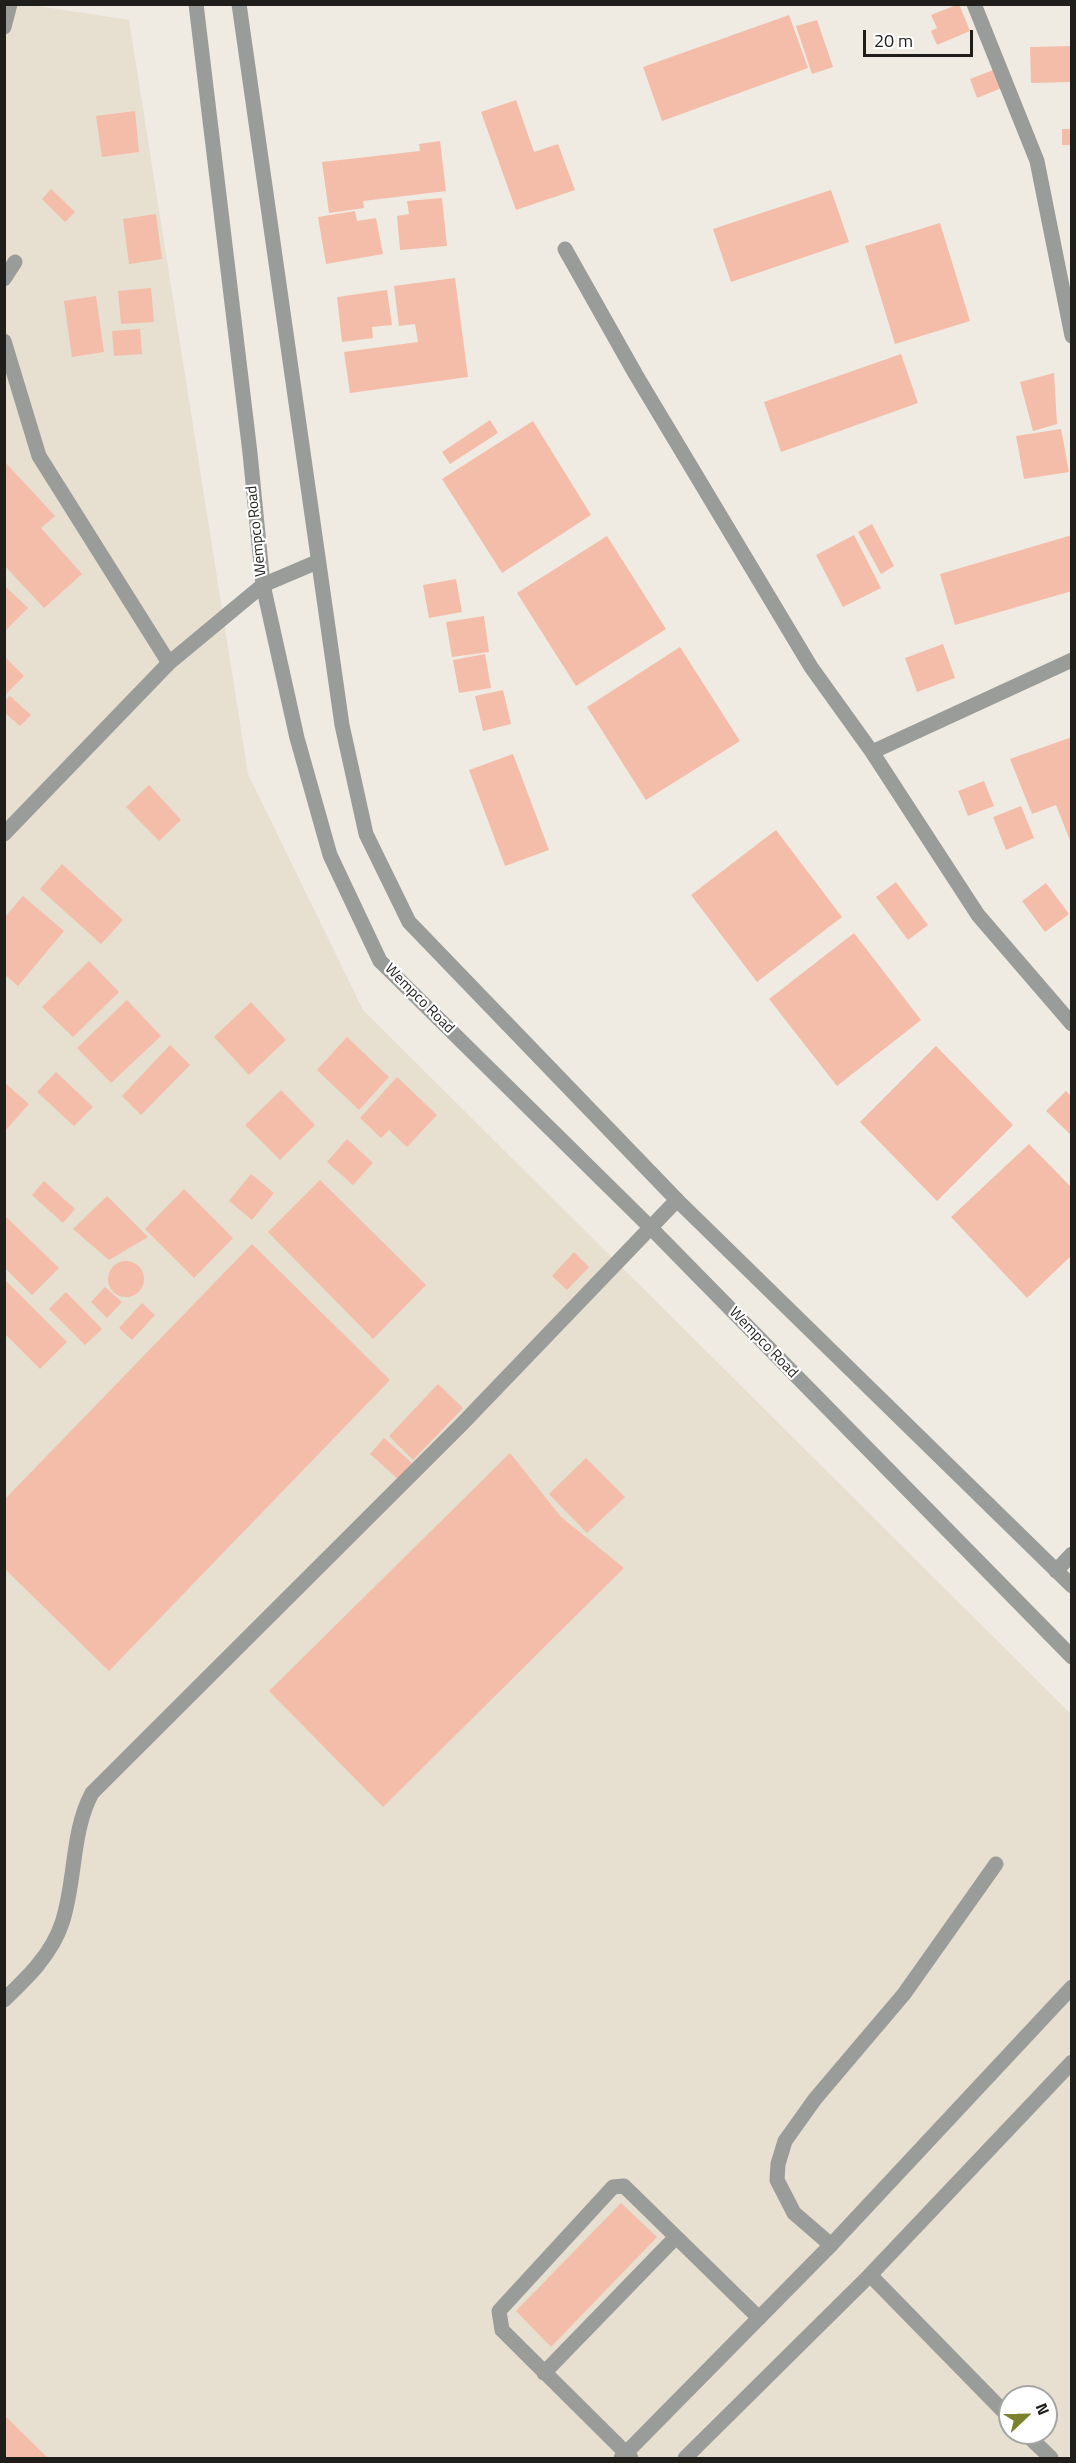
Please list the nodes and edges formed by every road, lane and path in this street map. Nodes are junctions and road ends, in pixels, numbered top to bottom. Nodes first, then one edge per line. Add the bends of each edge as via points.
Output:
1 (196, 4) edge
2 (239, 4) edge
3 (974, 4) edge
4 (8, 7) edge
5 (4, 27) edge
6 (565, 249) dead end
7 (15, 262) dead end
8 (4, 279) edge
9 (1071, 336) edge
10 (4, 341) edge
11 (317, 562) junction
12 (263, 585) junction
13 (1071, 660) edge
14 (169, 663) junction
15 (872, 752) junction
16 (4, 834) edge
17 (1071, 1024) edge
18 (677, 1200) junction
19 (651, 1228) junction
20 (1071, 1554) edge
21 (1056, 1571) junction
22 (1071, 1586) edge
23 (1071, 1657) edge
24 (996, 1864) dead end
25 (1071, 1987) edge
26 (4, 2000) edge
27 (1071, 2062) edge
28 (675, 2238) junction
29 (831, 2245) junction
30 (870, 2275) junction
31 (759, 2318) junction
32 (544, 2373) junction
33 (998, 2406) edge
34 (1037, 2445) edge
35 (626, 2457) edge
36 (686, 2458) edge
37 (1051, 2458) edge

1 - 12 street, Wempco Road
2 - 11 street
3 - 9 street via 1037,161
4 - 5 street
6 - 15 street via 811,667
7 - 8 street
10 - 14 street via 39,456
11 - 12 street
11 - 18 street via 342,726 366,834 409,922
12 - 14 street
12 - 19 street, Wempco Road via 297,738 330,855 381,961
13 - 15 street
14 - 16 street
15 - 17 street via 978,915
18 - 19 street
18 - 21 street
19 - 23 street, Wempco Road
19 - 26 street via 428,1458 92,1793 81,1813 62,1924 37,1968
20 - 21 street
21 - 22 street
24 - 29 street via 904,1994 815,2098 785,2141 777,2180 794,2213
25 - 29 street
27 - 30 street
28 - 31 street
28 - 32 street
28 - 32 street via 624,2186 614,2187 499,2311 502,2330
29 - 31 street
30 - 33 street
30 - 36 street
31 - 35 street
32 - 35 street
34 - 37 street

